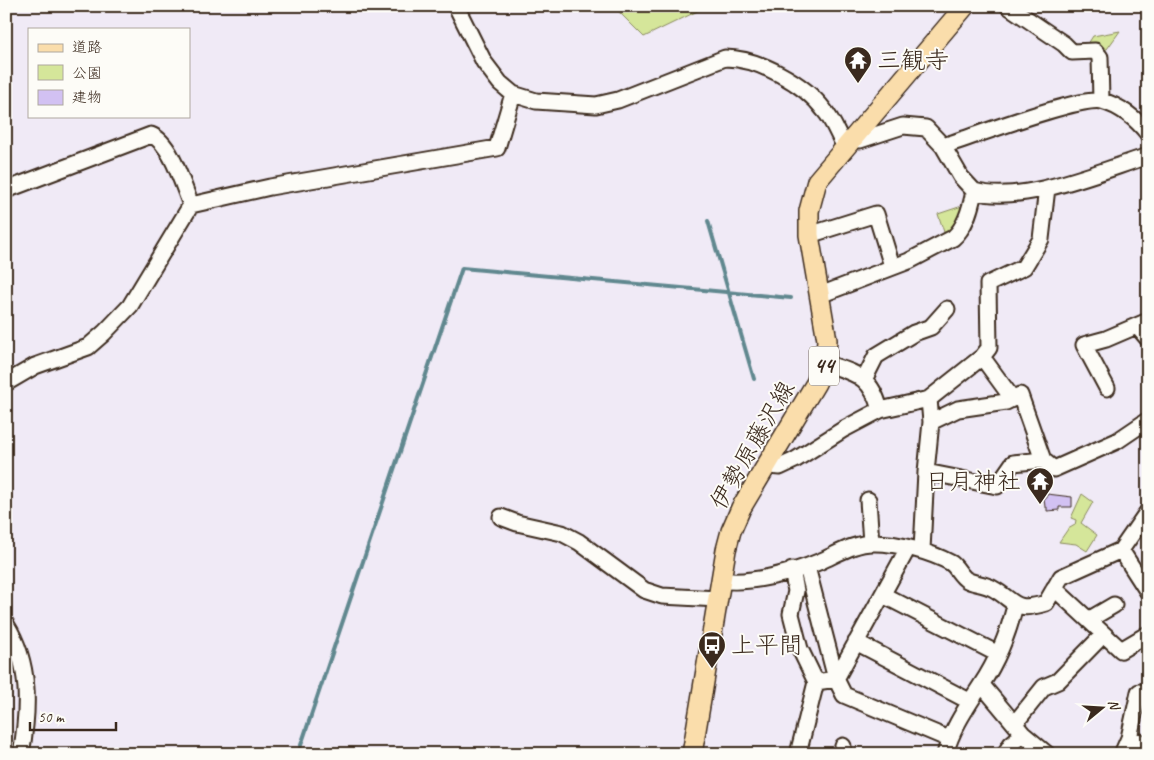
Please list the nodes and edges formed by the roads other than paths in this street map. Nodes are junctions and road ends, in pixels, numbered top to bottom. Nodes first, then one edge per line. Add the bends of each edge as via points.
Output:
1 (456, 6) edge
2 (965, 6) edge
3 (1008, 6) edge
4 (513, 94) junction
5 (1101, 101) junction
6 (1148, 134) edge
7 (849, 142) junction
8 (943, 146) junction
9 (1148, 156) edge
10 (1047, 188) junction
11 (6, 190) edge
12 (974, 191) junction
13 (191, 205) junction
14 (809, 235) junction
15 (892, 266) junction
16 (820, 295) junction
17 (941, 310) dead end
18 (1143, 324) edge
19 (1148, 339) edge
20 (982, 357) junction
21 (825, 363) junction
22 (865, 378) junction
23 (6, 383) edge
24 (1107, 388) dead end
25 (1012, 398) junction
26 (929, 399) junction
27 (880, 410) junction
28 (1148, 420) edge
29 (932, 422) junction
30 (1043, 460) junction
31 (768, 466) junction
32 (926, 472) junction
33 (868, 500) dead end
34 (1148, 511) edge
35 (501, 517) dead end
36 (871, 543) junction
37 (915, 549) junction
38 (1121, 550) junction
39 (807, 566) junction
40 (792, 570) junction
41 (1054, 588) junction
42 (720, 590) junction
43 (1148, 592) edge
44 (883, 595) junction
45 (1114, 605) dead end
46 (1015, 606) junction
47 (1090, 619) junction
48 (6, 624) edge
49 (1148, 634) edge
50 (856, 642) junction
51 (1098, 644) junction
52 (998, 654) junction
53 (836, 679) junction
54 (816, 682) junction
55 (982, 685) junction
56 (1148, 694) edge
57 (969, 701) junction
58 (1020, 728) junction
59 (1129, 738) junction
60 (1148, 745) edge
61 (947, 746) edge
62 (21, 754) edge
63 (692, 754) edge
64 (798, 754) edge
65 (1005, 754) edge
66 (1047, 754) edge
67 (1122, 754) edge

1 - 4 street via 484,62
2 - 7 main road, 伊勢原藤沢線 / 44
3 - 5 street via 1072,52 1095,51 1100,57
4 - 7 street via 536,101 596,104 618,100 725,58 742,58 807,90
4 - 13 street via 497,148 270,187
5 - 6 street via 1119,108 1141,124
5 - 8 street via 1090,100 1043,112
7 - 8 street via 913,125 926,128
7 - 14 main road, 伊勢原藤沢線 / 44 via 817,181 809,211
8 - 12 street via 961,177
9 - 10 street
10 - 12 street via 1014,194
10 - 20 street via 1042,239 1024,267 988,284 989,348
11 - 13 street via 151,135 158,138 172,159
12 - 15 street via 972,205 960,233 909,261
13 - 23 street via 130,306 104,333 88,346 34,366
14 - 15 street via 876,214
14 - 16 main road, 伊勢原藤沢線 / 44
15 - 16 street
16 - 21 main road, 伊勢原藤沢線 / 44 via 827,340
17 - 22 street via 930,327 876,356
18 - 19 street
18 - 24 street via 1084,345
20 - 25 street
20 - 26 street
21 - 22 street
21 - 31 main road, 伊勢原藤沢線 / 44
22 - 27 street via 877,396
25 - 29 street via 1006,402 958,409
25 - 30 street via 1020,395
26 - 27 street
26 - 29 street
27 - 31 street via 795,460 780,467
28 - 30 street via 1117,441 1054,469
29 - 32 street
30 - 32 street via 1013,463 997,486
31 - 42 main road, 伊勢原藤沢線 / 44 via 735,519
32 - 37 street
33 - 36 street
34 - 38 street
35 - 42 street via 562,533 644,590 662,596
36 - 37 street
36 - 39 street
37 - 44 street
37 - 46 street via 953,564 967,580 994,589
38 - 41 street via 1061,577
38 - 43 street
39 - 40 street
39 - 53 street
40 - 42 street
40 - 54 street via 796,591 791,614 800,649
41 - 46 street via 1046,603 1034,607
41 - 47 street
42 - 63 main road, 伊勢原藤沢線 / 44
44 - 50 street
44 - 52 street
45 - 47 street
46 - 52 street via 1009,632
47 - 51 street
48 - 62 street via 25,671 27,700
49 - 51 street via 1121,650
50 - 53 street
50 - 57 street
51 - 58 street via 1066,678 1044,687
52 - 55 street
53 - 54 street
53 - 61 street via 844,695
54 - 64 street
55 - 57 street
55 - 58 street
56 - 59 street via 1139,692
57 - 61 street
58 - 65 street
58 - 66 street
59 - 60 street
59 - 67 street

